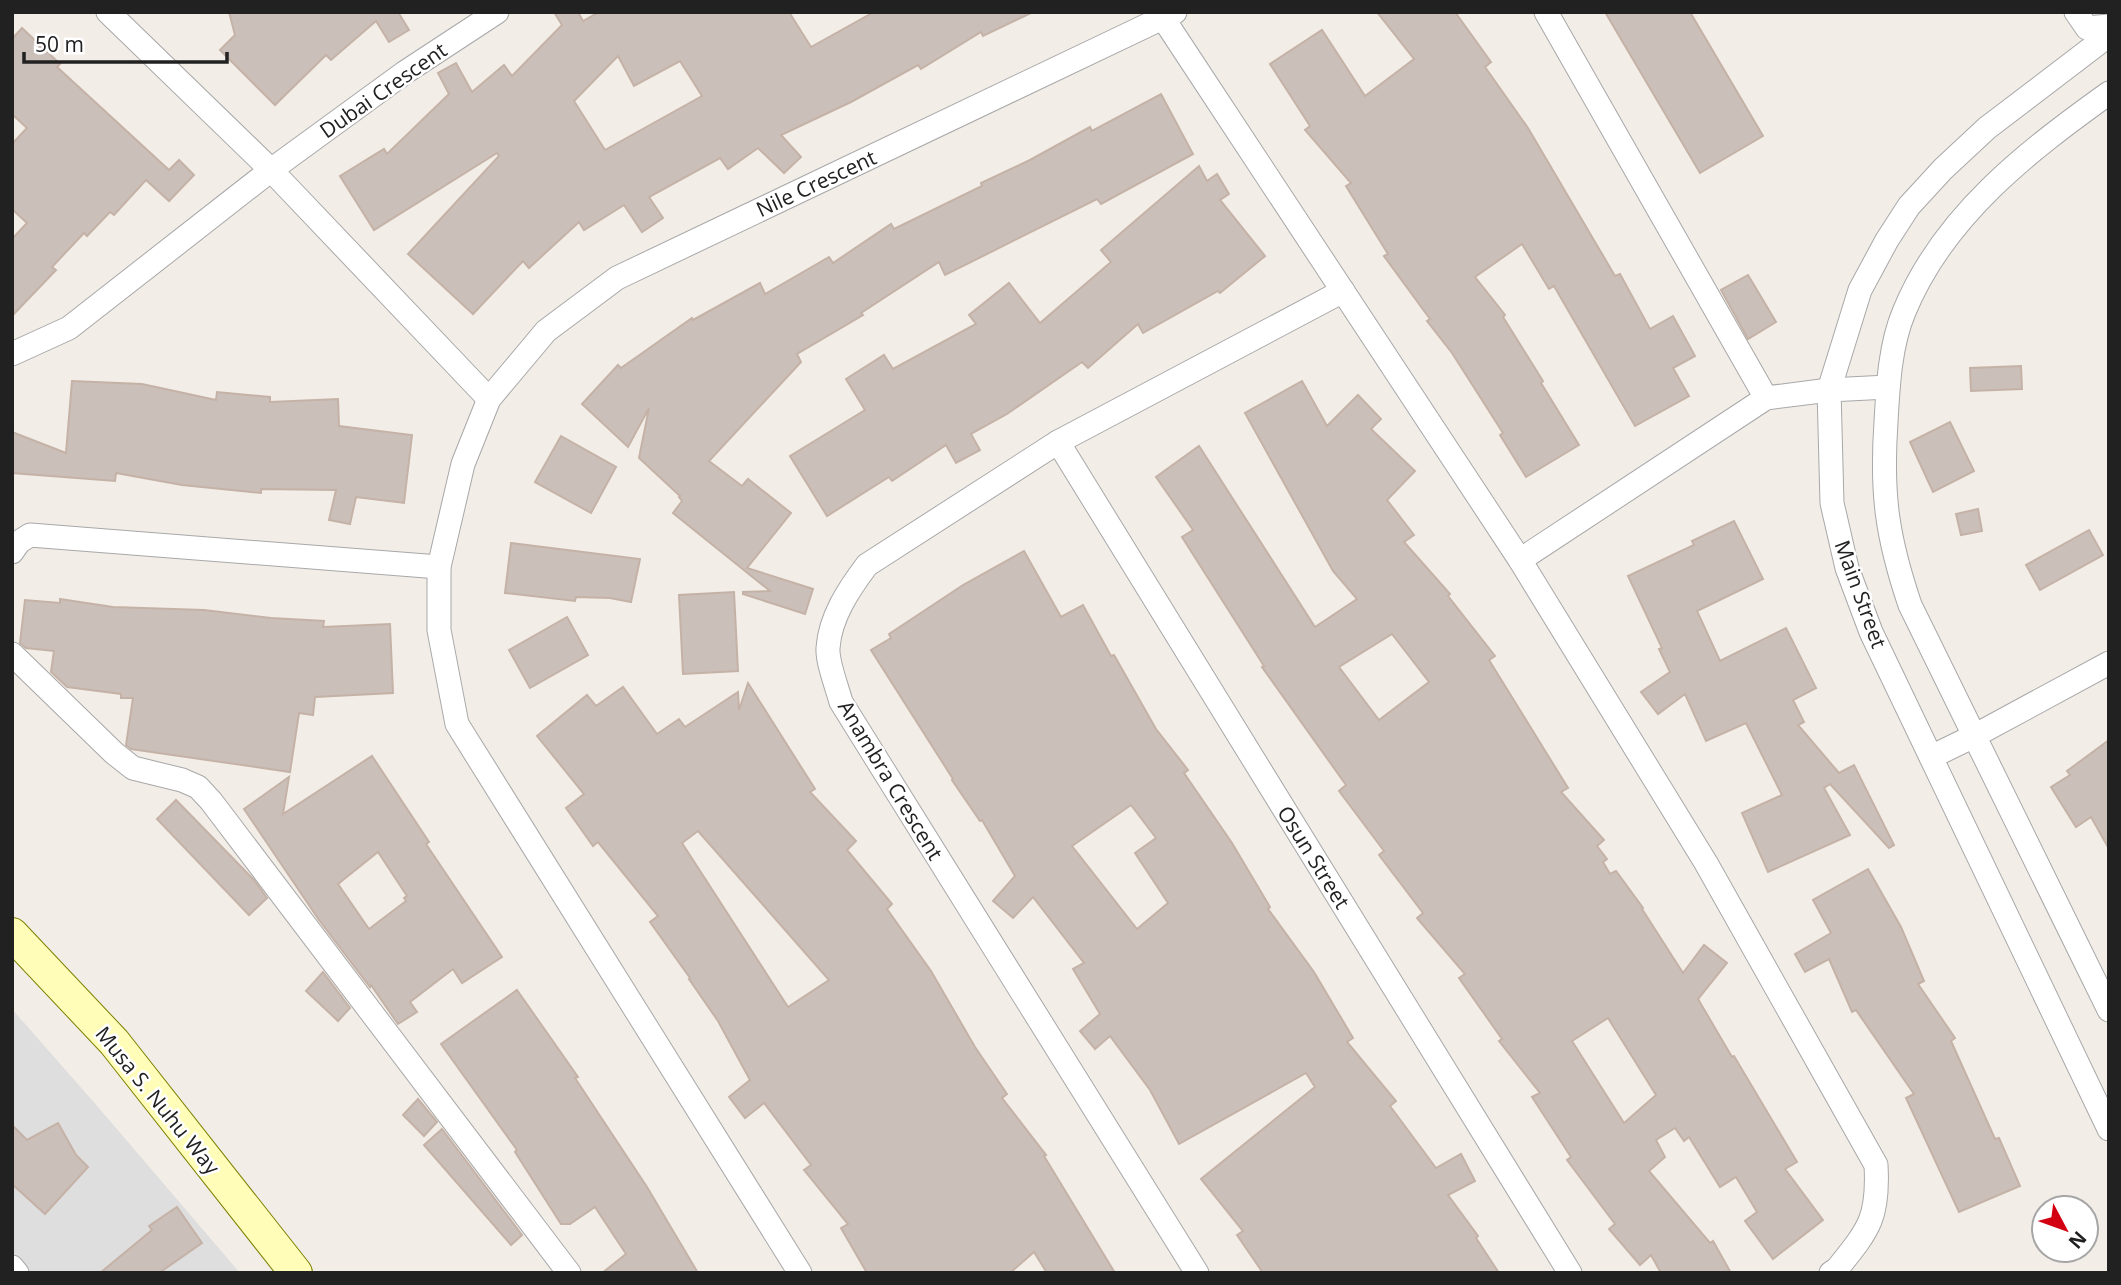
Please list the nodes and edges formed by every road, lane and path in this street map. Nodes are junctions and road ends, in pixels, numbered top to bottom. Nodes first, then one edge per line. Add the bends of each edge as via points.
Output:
1 (108, 12) edge
2 (497, 12) edge
3 (1546, 12) edge
4 (2076, 12) edge
5 (1169, 15) edge
6 (2109, 26) edge
7 (2109, 35) edge
8 (2109, 93) edge
9 (271, 170) junction
10 (1343, 291) junction
11 (12, 354) edge
12 (1888, 387) junction
13 (1829, 390) junction
14 (1766, 398) junction
15 (489, 399) junction
16 (1058, 442) junction
17 (12, 552) edge
18 (1520, 560) junction
19 (439, 567) junction
20 (12, 654) edge
21 (2109, 663) edge
22 (1974, 736) junction
23 (1931, 757) junction
24 (12, 934) edge
25 (2109, 1010) edge
26 (2109, 1129) edge
27 (12, 1267) edge
28 (17, 1273) edge
29 (296, 1273) edge
30 (569, 1273) edge
31 (800, 1273) edge
32 (1197, 1273) edge
33 (1570, 1273) edge
34 (1831, 1273) edge

1 - 9 street
2 - 9 street, Dubai Crescent
3 - 14 street
4 - 6 street via 2087,28
5 - 10 street
5 - 15 street, Nile Crescent via 617,278 546,331
7 - 13 street, Main Street via 1987,128 1909,206 1860,290
8 - 12 street, Main Street via 1997,180 1945,241 1903,313
9 - 11 street, Dubai Crescent via 69,328
9 - 15 street
10 - 16 street, Anambra Crescent
10 - 18 street
12 - 13 street
12 - 22 street, Main Street via 1884,504 1894,558 1910,605
13 - 14 street
13 - 23 street, Main Street via 1832,503 1847,568 1871,632
14 - 18 street
15 - 19 street, Nile Crescent via 463,464
16 - 32 street, Anambra Crescent via 867,565 848,590 827,650 841,702
16 - 33 street, Osun Street
17 - 19 street via 30,535
18 - 34 street via 1706,863 1876,1165 1877,1196 1867,1231
19 - 31 street, Nile Crescent via 439,631 457,724
20 - 30 street via 114,754 133,768 198,787 211,801
21 - 22 street
22 - 23 street
22 - 25 street, Main Street
23 - 26 street, Main Street
24 - 29 street, Musa S. Nuhu Way via 114,1042
27 - 28 street

